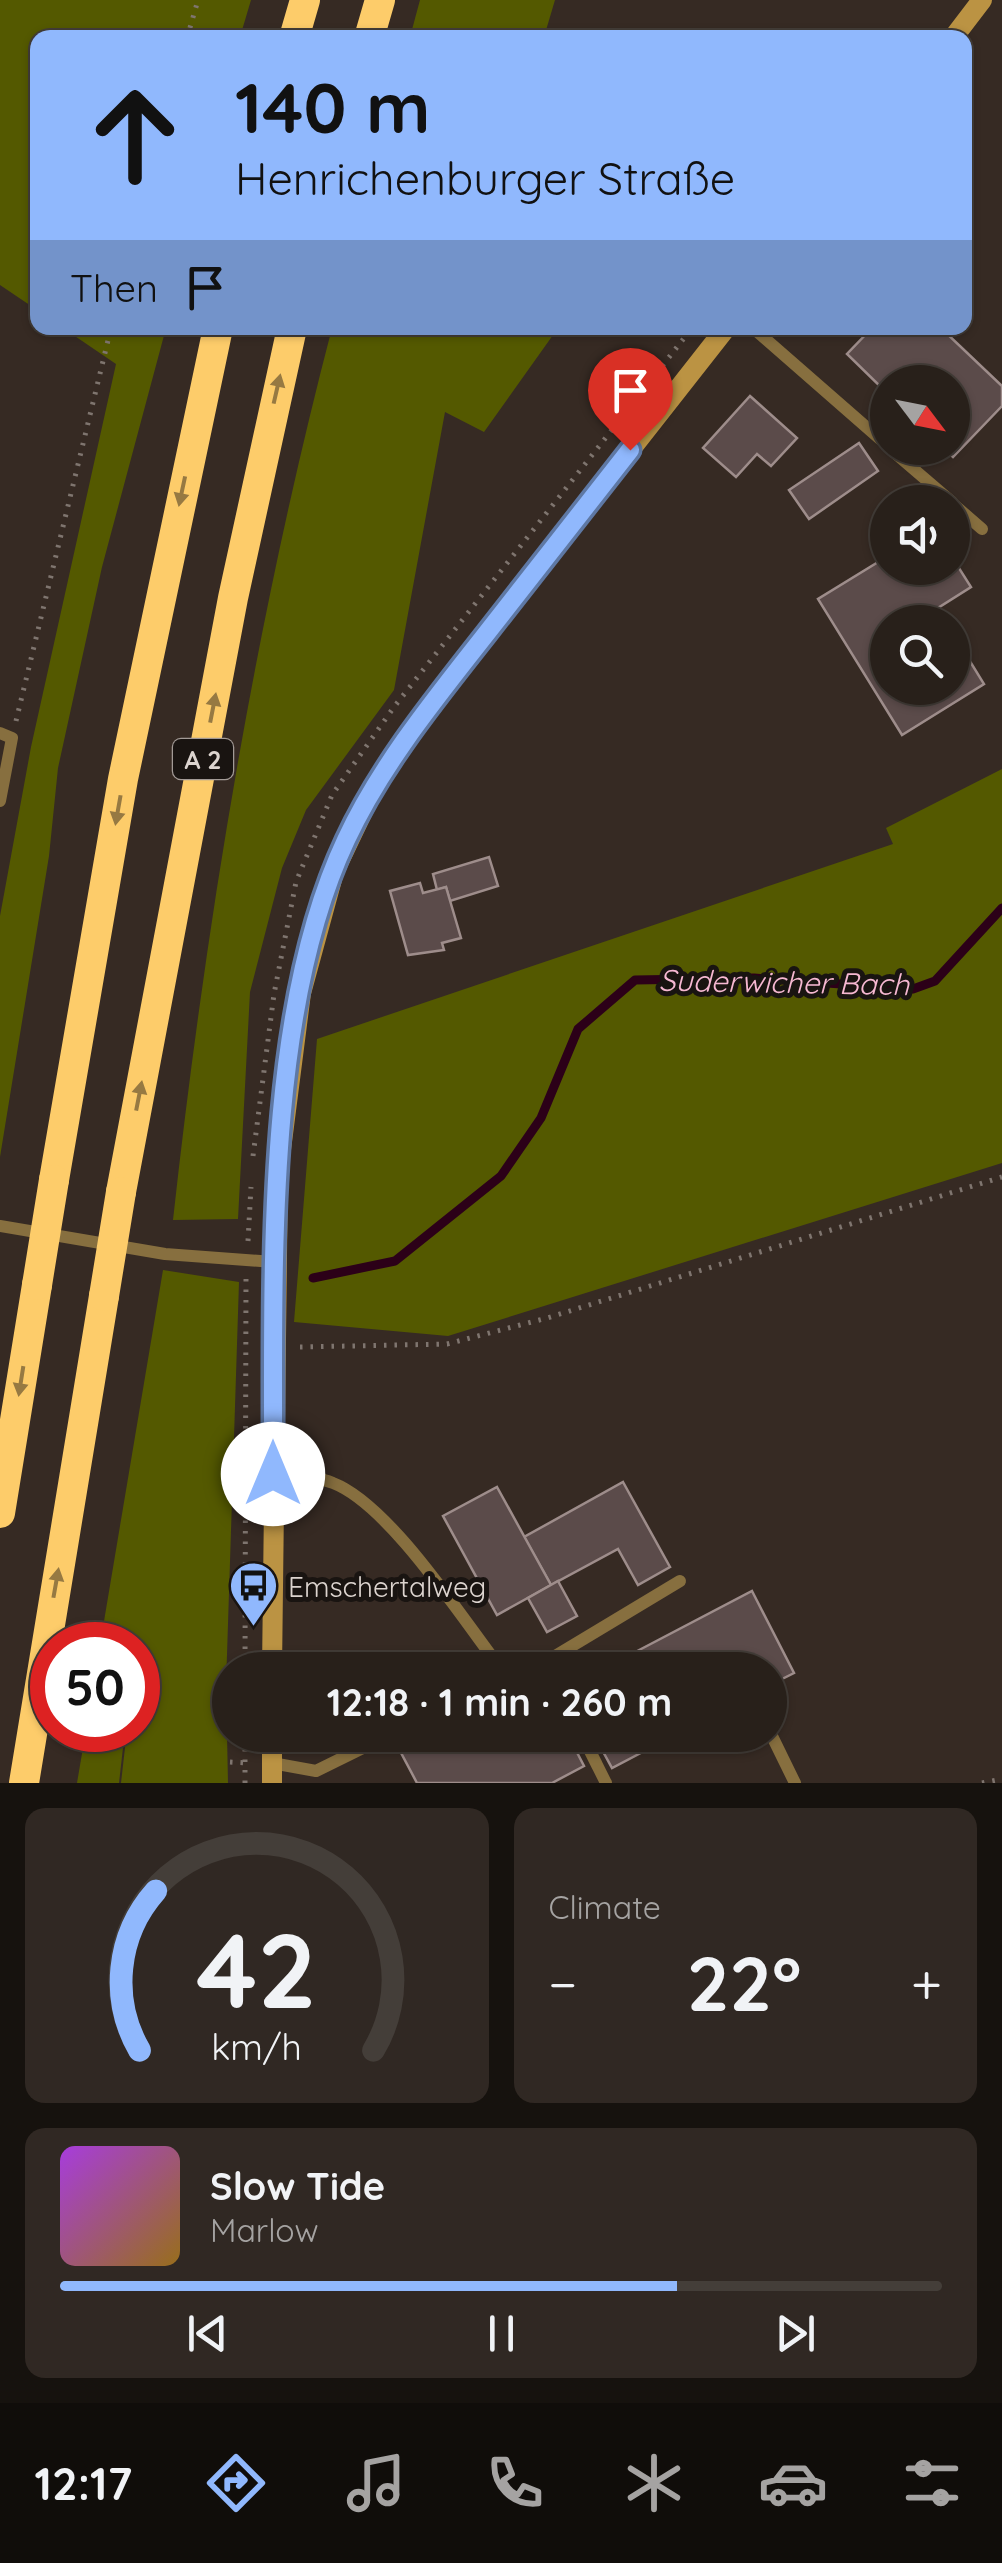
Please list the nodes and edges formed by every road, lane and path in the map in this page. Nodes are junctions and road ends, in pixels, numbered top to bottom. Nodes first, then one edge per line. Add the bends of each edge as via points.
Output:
1 (198, 0) edge
2 (305, 0) edge
3 (380, 0) edge
4 (982, 0) edge
5 (189, 30) edge
6 (296, 30) edge
7 (372, 30) edge
8 (959, 30) edge
9 (109, 335) edge
10 (217, 335) edge
11 (290, 335) edge
12 (720, 335) edge
13 (761, 335) edge
14 (870, 431) edge
15 (909, 465) edge
16 (931, 485) edge
17 (970, 519) edge
18 (982, 530) dead end
19 (6, 736) edge
20 (0, 802) edge
21 (1002, 1177) edge
22 (0, 1226) edge
23 (246, 1260) junction
24 (274, 1262) junction
25 (274, 1348) junction
26 (273, 1474) junction
27 (0, 1514) edge
28 (680, 1580) dead end
29 (245, 1652) edge
30 (272, 1652) edge
31 (488, 1652) edge
32 (562, 1652) edge
33 (245, 1752) edge
34 (355, 1752) edge
35 (590, 1752) edge
36 (780, 1752) edge
37 (272, 1773) edge
38 (1002, 1779) edge
39 (24, 1783) edge
40 (245, 1783) edge
41 (606, 1783) edge
42 (795, 1783) edge
43 (982, 1783) edge

1 - 5 path
2 - 6 highway
3 - 7 highway
4 - 8 main road
9 - 19 path
10 -> 27 highway, A 2, bridge via 123,779
39 -> 11 highway, A 2, bridge via 121,1192 233,598
12 - 24 main road via 378,780 334,872 314,935 291,1056
13 - 14 lane
15 - 16 lane
17 - 18 lane
19 - 20 lane
21 - 25 path via 447,1344
22 - 23 lane via 166,1254
23 - 24 lane
23 - 29 path
24 - 25 main road
25 - 26 main road
26 - 30 main road
26 - 31 lane via 331,1482 358,1496
28 - 32 lane
33 - 40 path
34 - 37 lane via 316,1771
35 - 41 lane
36 - 42 lane
38 - 43 path

